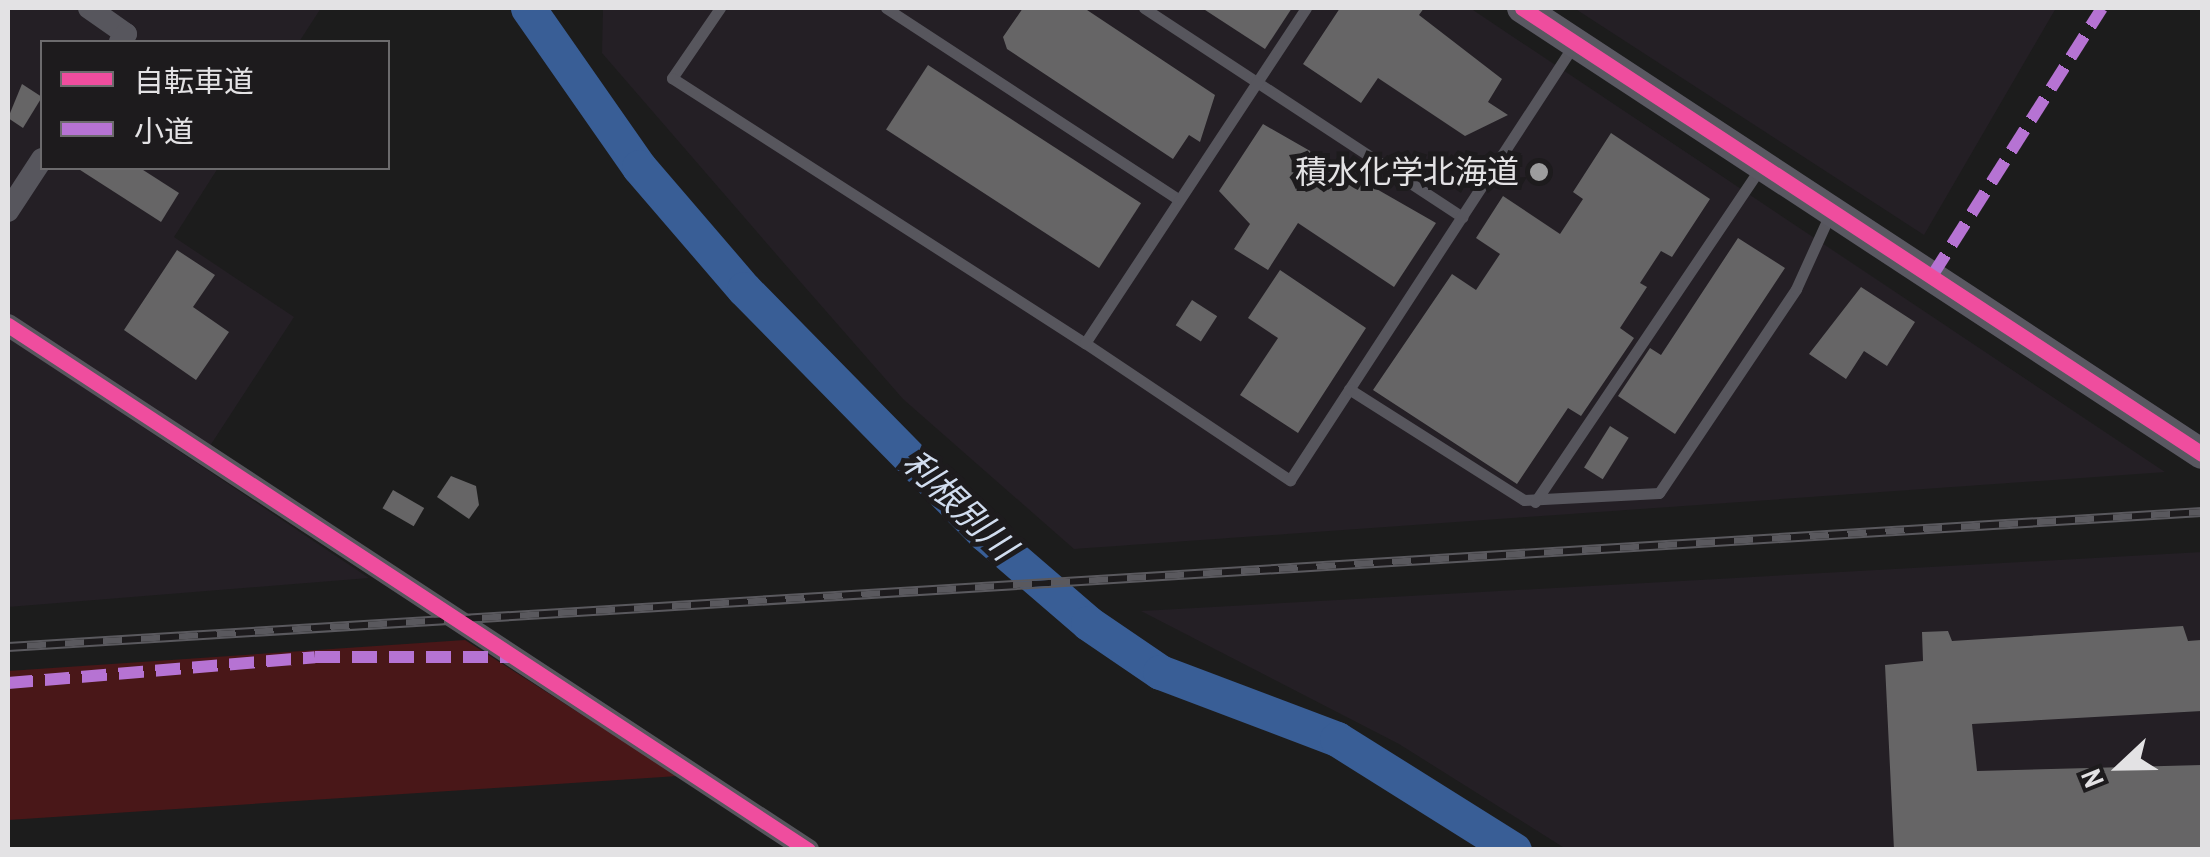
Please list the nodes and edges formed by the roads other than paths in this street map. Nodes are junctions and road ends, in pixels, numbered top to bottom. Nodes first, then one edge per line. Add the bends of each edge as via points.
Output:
1 (89, 8) edge
2 (720, 8) edge
3 (886, 8) edge
4 (1144, 8) edge
5 (1306, 8) edge
6 (1522, 8) edge
7 (122, 40) edge
8 (1576, 42) junction
9 (1257, 82) junction
10 (40, 162) edge
11 (1762, 165) junction
12 (1179, 200) junction
13 (1832, 210) junction
14 (8, 212) edge
15 (1462, 217) junction
16 (8, 325) edge
17 (1085, 343) junction
18 (1349, 389) junction
19 (2202, 454) edge
20 (1536, 502) junction
21 (808, 850) edge

1 - 7 street via 126,34
2 - 17 lane via 672,78
3 - 12 lane
4 - 9 lane
5 - 9 lane
6 - 8 street
8 - 11 street
8 - 15 lane
9 - 12 lane
9 - 15 lane
10 - 14 street
11 - 13 street
11 - 20 lane
12 - 17 lane
13 - 19 street
13 - 20 lane via 1796,290 1660,493
15 - 18 lane
16 - 21 street
17 - 18 lane via 1290,480
18 - 20 lane

